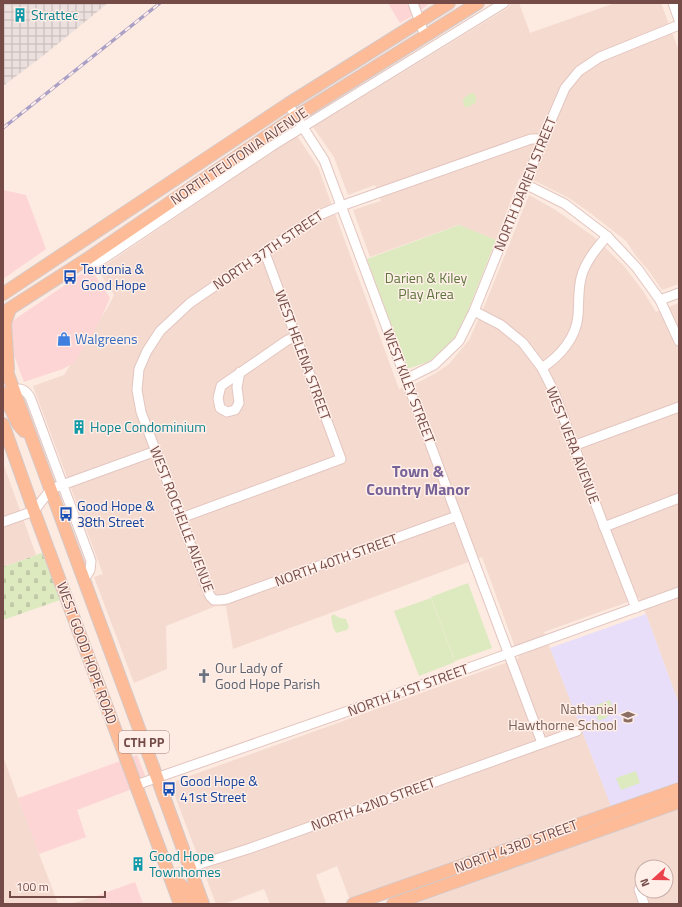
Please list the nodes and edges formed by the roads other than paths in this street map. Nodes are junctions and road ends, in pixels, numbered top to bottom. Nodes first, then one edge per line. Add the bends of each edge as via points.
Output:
1 (413, 3) edge
2 (449, 3) edge
3 (478, 3) edge
4 (504, 3) edge
5 (673, 3) edge
6 (679, 20) edge
7 (420, 21) junction
8 (679, 25) edge
9 (425, 36) junction
10 (288, 104) junction
11 (299, 122) junction
12 (543, 139) junction
13 (524, 184) junction
14 (341, 206) junction
15 (607, 236) junction
16 (264, 252) junction
17 (679, 293) edge
18 (3, 294) edge
19 (660, 300) junction
20 (7, 311) edge
21 (474, 311) junction
22 (296, 336) junction
23 (679, 341) edge
24 (3, 361) edge
25 (542, 368) junction
26 (139, 369) joint
27 (240, 372) dead end
28 (8, 374) junction
29 (406, 379) junction
30 (9, 393) edge
31 (679, 407) edge
32 (3, 424) edge
33 (574, 446) junction
34 (156, 451) junction
35 (63, 485) junction
36 (51, 489) junction
37 (679, 498) edge
38 (34, 511) junction
39 (457, 516) junction
40 (182, 518) junction
41 (3, 522) edge
42 (604, 527) junction
43 (84, 580) junction
44 (679, 592) edge
45 (214, 600) joint
46 (636, 608) junction
47 (508, 653) junction
48 (576, 730) dead end
49 (542, 743) junction
50 (157, 778) junction
51 (136, 786) junction
52 (679, 789) edge
53 (679, 802) edge
54 (190, 869) junction
55 (170, 877) junction
56 (180, 904) edge
57 (193, 904) edge
58 (203, 904) edge
59 (354, 904) edge
60 (393, 904) edge

1 - 7 street
2 - 7 main road, NORTH TEUTONIA AVENUE
3 - 9 main road, NORTH TEUTONIA AVENUE
4 - 11 street, NORTH TEUTONIA AVENUE
5 - 6 street
7 - 9 street
7 - 10 main road, NORTH TEUTONIA AVENUE
8 - 12 street, NORTH DARIEN STREET via 600,57 579,71 565,88
9 - 11 main road, NORTH TEUTONIA AVENUE
10 - 11 street, WEST KILEY STREET
10 - 18 main road, NORTH TEUTONIA AVENUE
11 - 14 street, WEST KILEY STREET via 324,160
11 - 20 main road, NORTH TEUTONIA AVENUE via 89,262
12 - 13 street, NORTH DARIEN STREET
12 - 14 street, NORTH 37TH STREET via 531,139
13 - 15 street via 565,204
13 - 21 street, NORTH DARIEN STREET
14 - 16 street, NORTH 37TH STREET via 317,216
14 - 29 street, WEST KILEY STREET
15 - 19 street via 637,268
15 - 25 street via 589,258 581,278 578,317 574,332 563,350
16 - 22 street, WEST HELENA STREET
16 - 26 street, NORTH 37TH STREET via 190,303 160,331
17 - 19 street
19 - 23 street
20 - 28 main road via 5,323
21 - 25 street, WEST VERA AVENUE via 502,325 523,343
21 - 29 street, NORTH DARIEN STREET via 459,341 434,365
22 - 27 street
22 - 40 street, WEST HELENA STREET via 341,459
24 - 28 main road, WEST GOOD HOPE ROAD
25 - 33 street, WEST VERA AVENUE
26 - 34 street, WEST ROCHELLE AVENUE via 137,390 141,412
28 - 30 main road, WEST GOOD HOPE ROAD
29 - 39 street, WEST KILEY STREET
30 - 35 street, WEST GOOD HOPE ROAD via 28,394 30,397
30 - 36 main road, WEST GOOD HOPE ROAD / CTH PP via 18,424 33,443
31 - 33 street
32 - 38 main road, WEST GOOD HOPE ROAD / CTH PP
33 - 42 street, WEST VERA AVENUE
34 - 35 street
34 - 40 street, WEST ROCHELLE AVENUE
35 - 36 street
35 - 43 street, WEST GOOD HOPE ROAD via 91,561 90,570
36 - 38 street
36 - 43 main road, WEST GOOD HOPE ROAD / CTH PP
37 - 42 street
38 - 41 street
38 - 51 main road, WEST GOOD HOPE ROAD / CTH PP
39 - 45 street, NORTH 40TH STREET via 227,599
39 - 47 street, WEST KILEY STREET
40 - 45 street, WEST ROCHELLE AVENUE via 207,589
42 - 46 street, WEST VERA AVENUE
43 - 50 main road, WEST GOOD HOPE ROAD / CTH PP
44 - 46 street, NORTH 41ST STREET
46 - 47 street, NORTH 41ST STREET
47 - 49 street, WEST KILEY STREET
47 - 50 street, NORTH 41ST STREET
48 - 49 street, NORTH 42ND STREET
49 - 54 street, NORTH 42ND STREET
50 - 51 street, NORTH 41ST STREET
50 - 54 main road, WEST GOOD HOPE ROAD / CTH PP
51 - 55 main road, WEST GOOD HOPE ROAD / CTH PP
52 - 59 main road, NORTH 43RD STREET
53 - 60 main road, NORTH 43RD STREET
54 - 55 street, NORTH 42ND STREET
54 - 58 main road, WEST GOOD HOPE ROAD / CTH PP
55 - 56 main road, WEST GOOD HOPE ROAD / CTH PP
55 - 57 main road via 188,891

